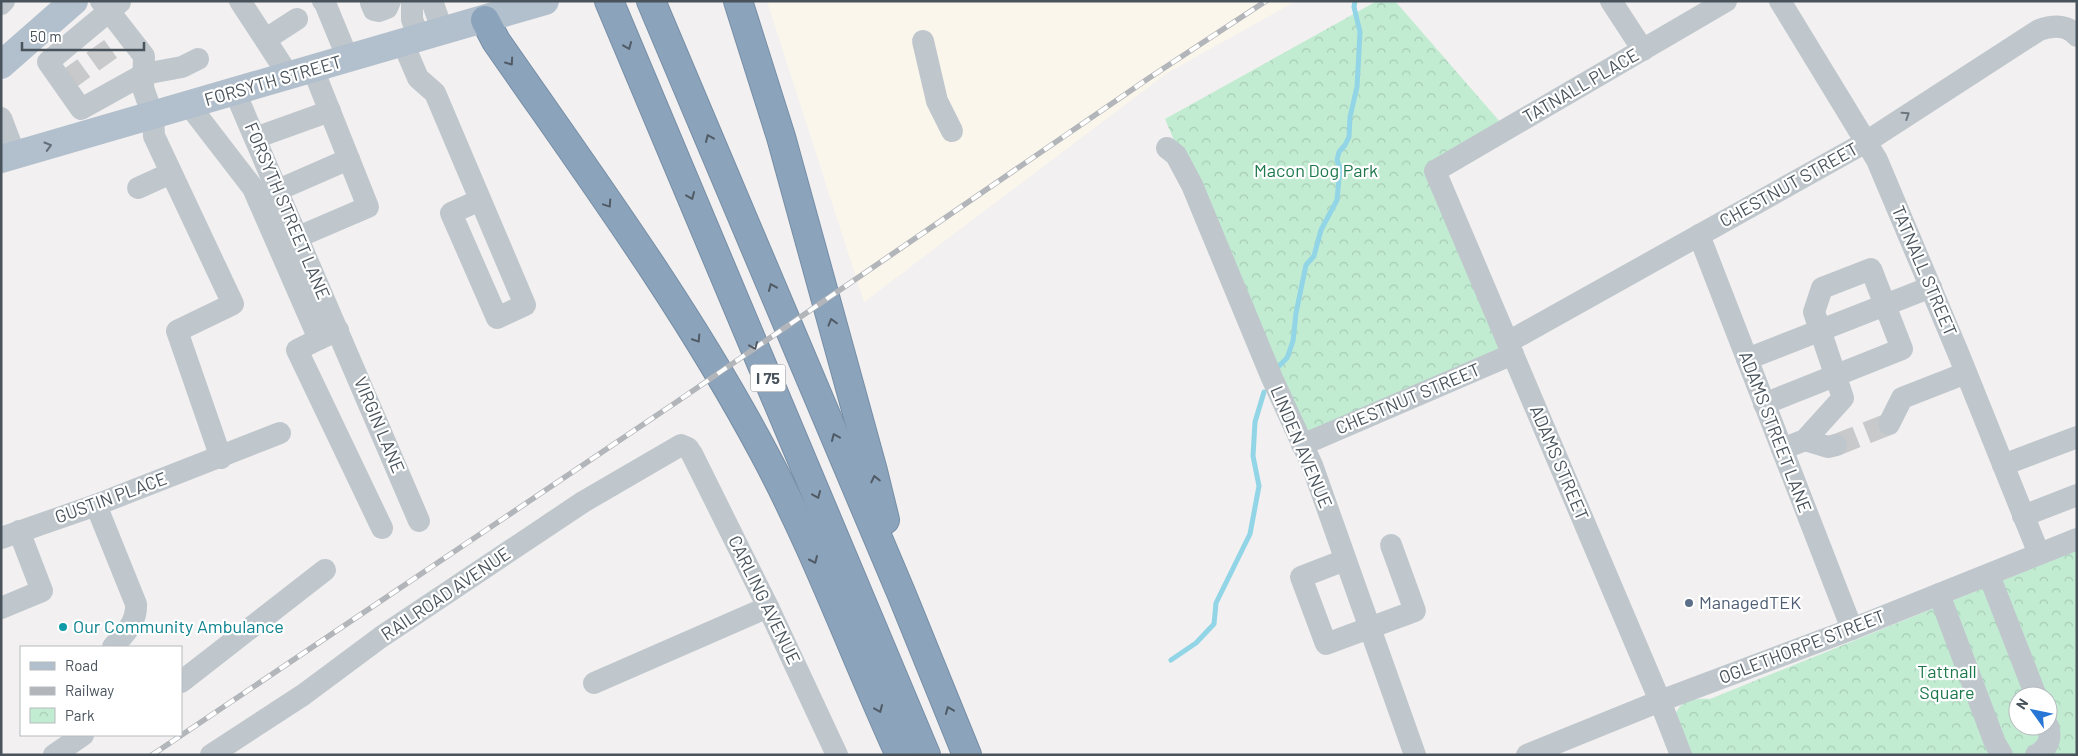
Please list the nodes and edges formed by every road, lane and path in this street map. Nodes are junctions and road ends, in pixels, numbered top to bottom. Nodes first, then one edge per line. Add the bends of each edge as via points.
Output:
1 (74, 1) edge
2 (240, 1) edge
3 (323, 1) edge
4 (412, 1) edge
5 (432, 1) edge
6 (609, 1) edge
7 (651, 1) edge
8 (738, 1) edge
9 (756, 1) edge
10 (1611, 1) edge
11 (1726, 1) edge
12 (1780, 1) edge
13 (543, 2) edge
14 (110, 4) edge
15 (480, 11) edge
16 (298, 19) dead end
17 (2072, 32) edge
18 (422, 38) junction
19 (266, 39) junction
20 (923, 42) dead end
21 (1643, 50) junction
22 (198, 59) dead end
23 (348, 59) junction
24 (1, 65) edge
25 (301, 73) junction
26 (144, 74) junction
27 (235, 92) junction
28 (189, 105) junction
29 (330, 111) junction
30 (153, 116) junction
31 (1, 118) edge
32 (952, 131) dead end
33 (781, 137) junction
34 (255, 138) junction
35 (1866, 142) junction
36 (1167, 148) dead end
37 (8, 157) edge
38 (349, 159) junction
39 (1435, 171) joint
40 (171, 173) junction
41 (138, 188) dead end
42 (278, 190) junction
43 (480, 200) junction
44 (1699, 236) junction
45 (298, 237) junction
46 (1931, 287) junction
47 (1885, 305) junction
48 (1821, 330) junction
49 (328, 335) junction
50 (1510, 348) junction
51 (1747, 359) junction
52 (1966, 373) junction
53 (1837, 375) junction
54 (1764, 404) junction
55 (1889, 424) tunnel mouth
56 (280, 433) dead end
57 (2077, 437) edge
58 (1805, 440) junction
59 (1302, 444) junction
60 (1836, 445) tunnel mouth
61 (688, 448) joint
62 (1782, 449) junction
63 (221, 458) junction
64 (2003, 465) junction
65 (2077, 495) edge
66 (96, 505) junction
67 (2024, 516) junction
68 (419, 521) dead end
69 (382, 528) dead end
70 (10, 534) edge
71 (2077, 539) edge
72 (1392, 545) dead end
73 (2039, 554) junction
74 (1346, 560) junction
75 (324, 570) dead end
76 (1988, 575) junction
77 (1939, 594) junction
78 (902, 595) junction
79 (768, 607) junction
80 (1, 608) edge
81 (1369, 628) junction
82 (1852, 629) junction
83 (115, 646) edge
84 (182, 681) edge
85 (594, 683) dead end
86 (2032, 686) edge
87 (1660, 701) junction
88 (82, 736) edge
89 (2049, 736) edge
90 (54, 755) edge
91 (211, 755) edge
92 (837, 755) edge
93 (900, 755) edge
94 (926, 755) edge
95 (967, 755) edge
96 (1415, 755) edge
97 (1527, 755) edge
98 (1681, 755) edge
99 (2002, 755) edge
100 (2036, 755) edge

1 - 24 main road
2 - 19 street
3 - 23 street
4 - 18 street via 412,19
5 - 18 street
6 -> 94 highway, I 75
78 -> 7 highway, I 75
8 - 33 highway
9 - 33 highway
10 - 21 street
11 - 21 street, TATNALL PLACE
12 - 35 street, TATNALL STREET
13 - 15 main road, FORSYTH STREET
14 - 26 street via 125,39 144,56
14 - 26 street via 48,62 81,109
15 - 18 main road, FORSYTH STREET
15 -> 93 highway via 496,41 714,364 786,498
16 - 19 street
35 -> 17 street, CHESTNUT STREET via 2030,35 2047,27
18 - 23 main road, FORSYTH STREET
18 - 43 street via 418,78 436,93
19 - 25 street
20 - 32 street via 936,101
21 - 39 street, TATNALL PLACE
22 - 26 street via 182,67
23 - 25 main road, FORSYTH STREET
25 - 27 main road, FORSYTH STREET
25 - 29 street
26 - 30 street via 143,88
27 - 28 main road, FORSYTH STREET
27 - 34 street, FORSYTH STREET LANE
28 - 30 main road, FORSYTH STREET
28 - 49 street via 253,188
29 - 34 street
29 - 38 street
37 -> 30 main road, FORSYTH STREET
30 - 40 street via 154,136
31 - 37 street
78 -> 33 highway via 873,471
34 - 42 street, FORSYTH STREET LANE
35 - 44 street, CHESTNUT STREET
35 - 46 street, TATNALL STREET via 1877,160
36 - 59 street, LINDEN AVENUE via 1176,155 1192,185
38 - 42 street
38 - 45 street via 368,207
39 - 50 street, ADAMS STREET
40 - 41 street
40 - 63 street via 233,304 178,331
42 - 45 street, FORSYTH STREET LANE
43 - 43 street via 525,305 497,318 451,213
44 - 50 street, CHESTNUT STREET
44 - 51 street, ADAMS STREET LANE
45 - 49 street, FORSYTH STREET LANE
46 - 47 street
46 - 52 street, TATNALL STREET
47 - 48 street
47 - 48 street via 1871,269 1822,288 1814,312
47 - 53 street via 1902,349
48 - 51 street
48 - 53 street
49 - 68 street, VIRGIN LANE
49 - 69 street via 297,350
50 - 59 street, CHESTNUT STREET
50 - 87 street, ADAMS STREET
51 - 54 street, ADAMS STREET LANE
52 - 55 street via 1902,398
52 - 64 street, TATNALL STREET
53 - 54 street
53 - 58 street via 1843,398
54 - 62 street, ADAMS STREET LANE
56 - 63 street, GUSTIN PLACE
57 - 64 street
58 - 60 street via 1828,447
58 - 62 street
59 - 74 street, LINDEN AVENUE
61 - 79 street, CARLING AVENUE
61 - 91 street, RAILROAD AVENUE via 681,445 583,502
62 - 82 street, ADAMS STREET LANE
63 - 66 street, GUSTIN PLACE
64 - 67 street, TATNALL STREET
65 - 67 street
66 - 70 street, GUSTIN PLACE
66 - 83 street via 136,604 133,624
67 - 73 street, TATNALL STREET
70 - 80 street via 42,591
71 - 73 street, OGLETHORPE STREET
72 - 81 street via 1416,611
73 - 76 street, OGLETHORPE STREET
74 - 81 street, LINDEN AVENUE
74 - 81 street via 1301,577 1326,644
75 - 84 street
76 - 77 street, OGLETHORPE STREET
76 - 86 street
77 - 82 street, OGLETHORPE STREET
77 - 99 street
95 -> 78 highway, I 75
79 - 85 street
79 - 92 street, CARLING AVENUE
81 - 96 street, LINDEN AVENUE
82 - 87 street, OGLETHORPE STREET
87 - 97 street, OGLETHORPE STREET
87 - 98 street, ADAMS STREET
88 - 90 street
89 - 100 street via 2044,751

